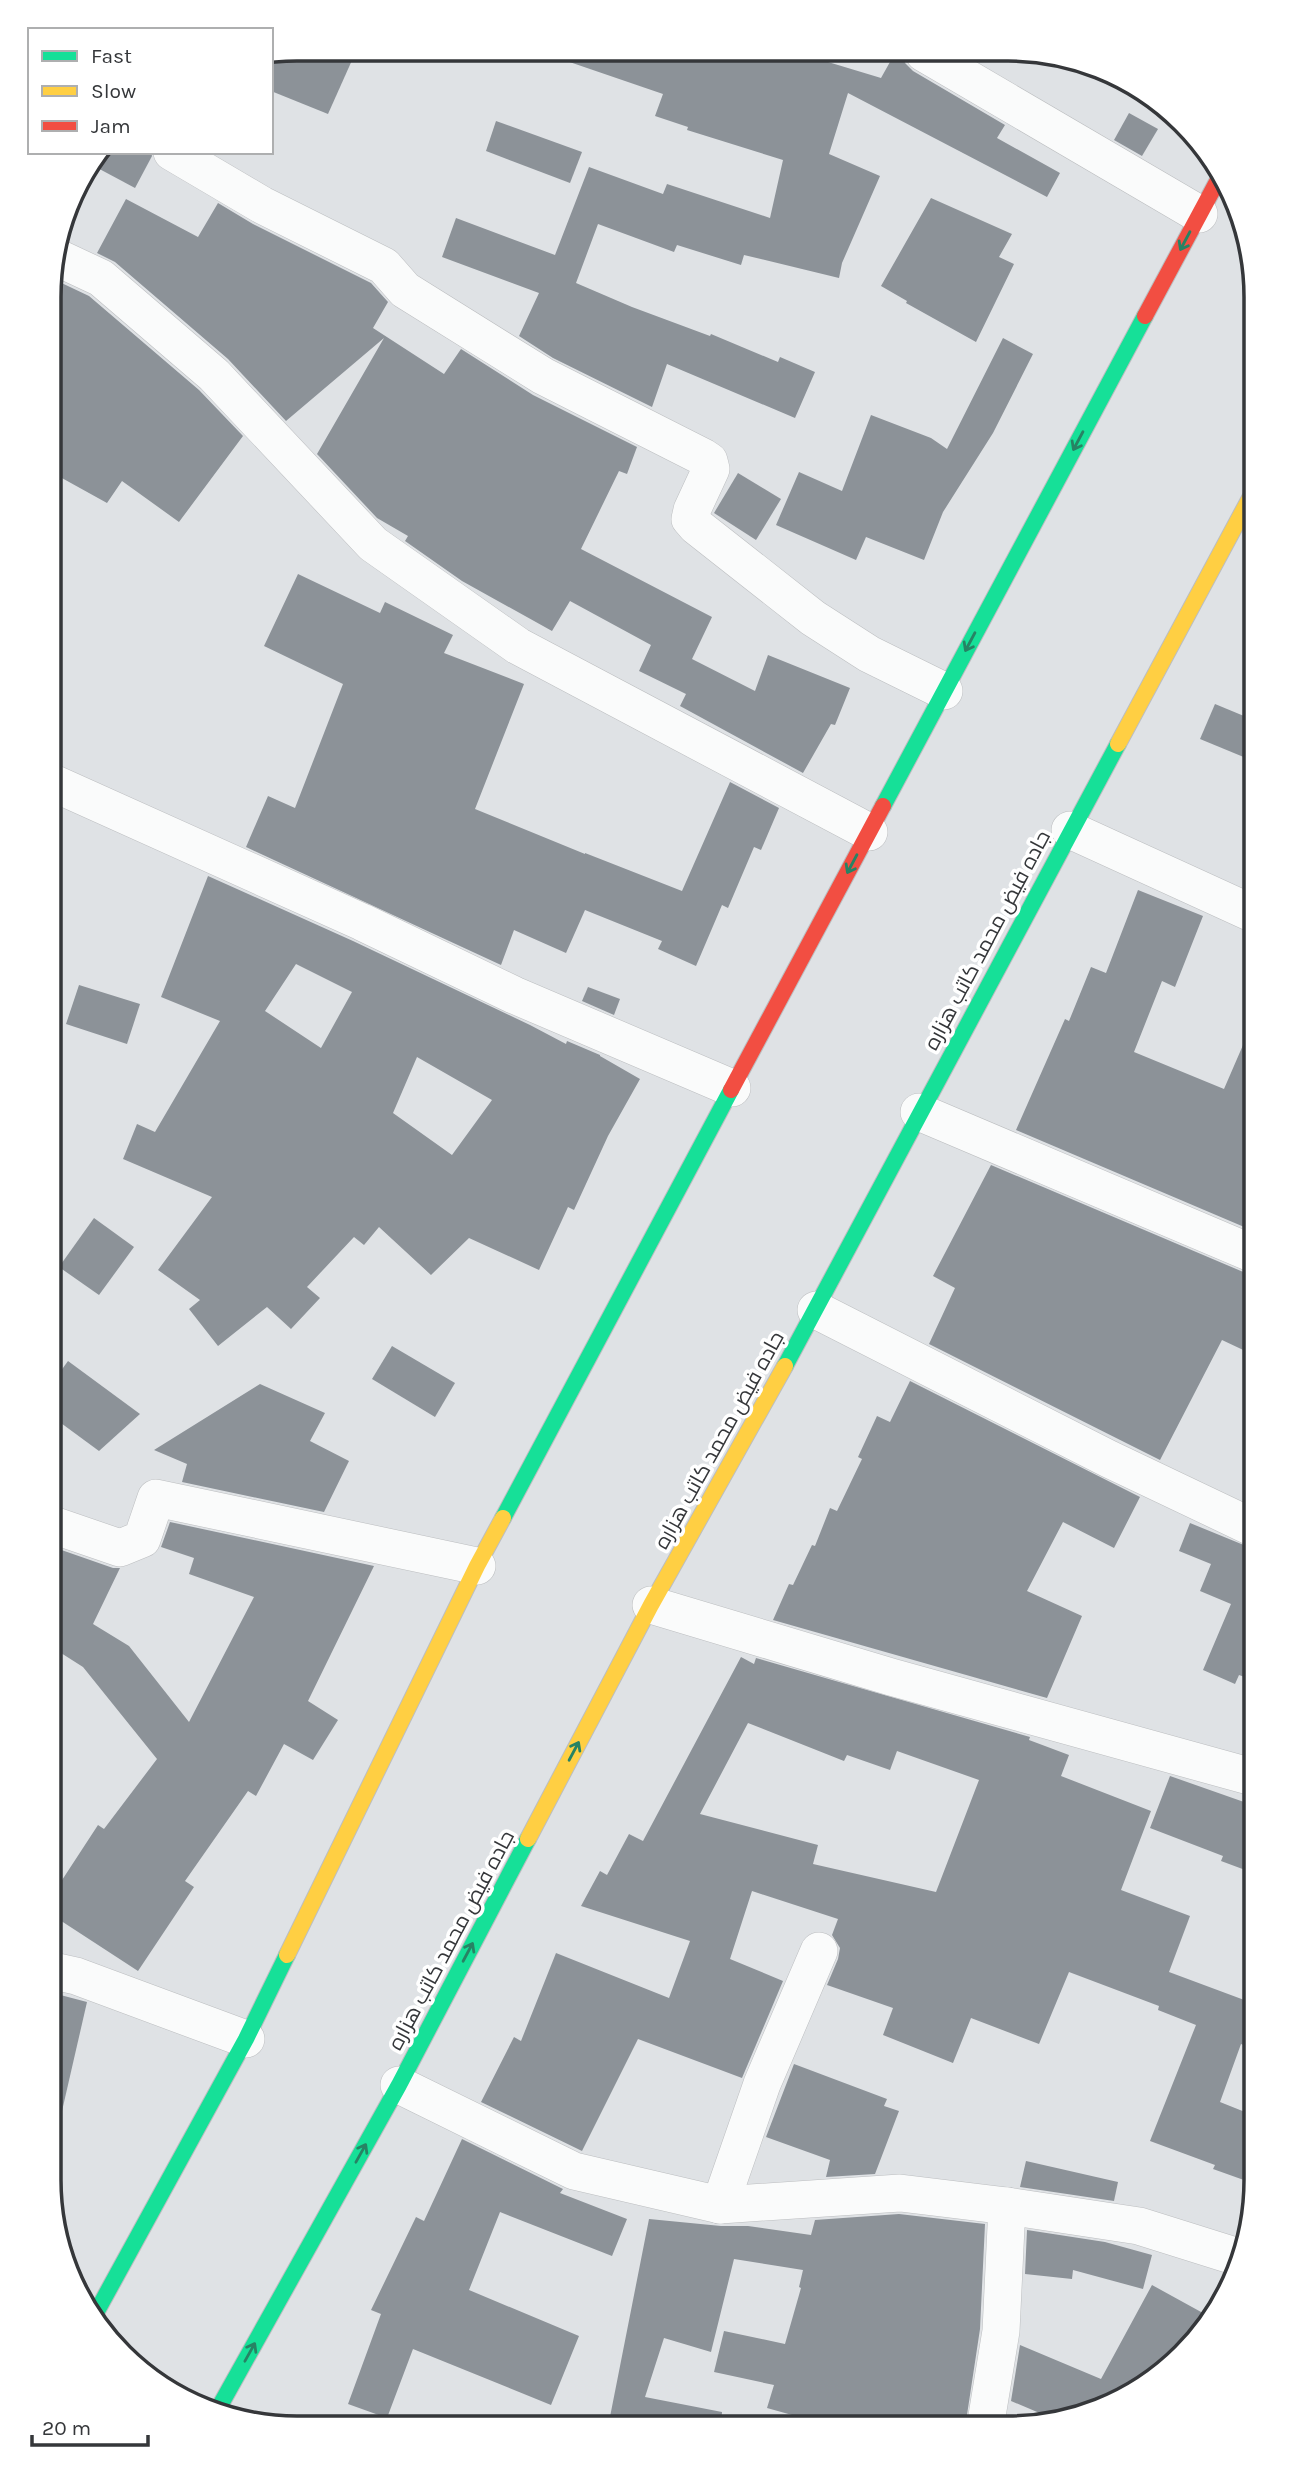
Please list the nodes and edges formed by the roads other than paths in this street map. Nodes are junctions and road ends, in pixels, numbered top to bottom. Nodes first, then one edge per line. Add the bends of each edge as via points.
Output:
1 (938, 61) edge
2 (175, 154) edge
3 (1215, 186) edge
4 (1199, 214) junction
5 (64, 261) edge
6 (1244, 509) edge
7 (944, 691) junction
8 (61, 787) edge
9 (1070, 830) junction
10 (869, 832) junction
11 (1244, 909) edge
12 (732, 1088) junction
13 (919, 1112) junction
14 (1243, 1250) edge
15 (816, 1310) junction
16 (1243, 1523) edge
17 (61, 1528) edge
18 (477, 1566) junction
19 (651, 1605) junction
20 (1243, 1774) edge
21 (820, 1951) dead end
22 (61, 1973) edge
23 (246, 2039) junction
24 (399, 2085) junction
25 (720, 2205) junction
26 (1007, 2206) junction
27 (1231, 2255) edge
28 (99, 2307) edge
29 (222, 2403) edge
30 (987, 2416) edge

1 - 4 street
2 - 7 street via 262,205 384,266 405,290 543,376 709,461 690,519 696,526 813,618 869,654
3 - 4 main road
4 -> 7 main road
5 - 10 street via 101,278 214,374 384,552 518,646
6 - 9 main road, جاده فیض محمد کاتب هزاره
7 - 10 main road
8 - 12 street via 514,995
9 - 11 street
9 - 13 main road, جاده فیض محمد کاتب هزاره
10 -> 12 main road
12 - 18 main road
13 - 14 street
13 - 15 main road, جاده فیض محمد کاتب هزاره
15 - 16 street
15 - 19 main road, جاده فیض محمد کاتب هزاره
17 - 18 street via 120,1548 142,1539 156,1498
18 - 23 main road
19 - 20 street
24 -> 19 main road, جاده فیض محمد کاتب هزاره
21 - 25 street via 762,2084
22 - 23 street
23 - 28 main road
24 - 25 street via 574,2171
29 -> 24 main road, جاده فیض محمد کاتب هزاره
25 - 26 street via 900,2193
26 - 27 street via 1139,2226
26 - 30 street via 1000,2331

